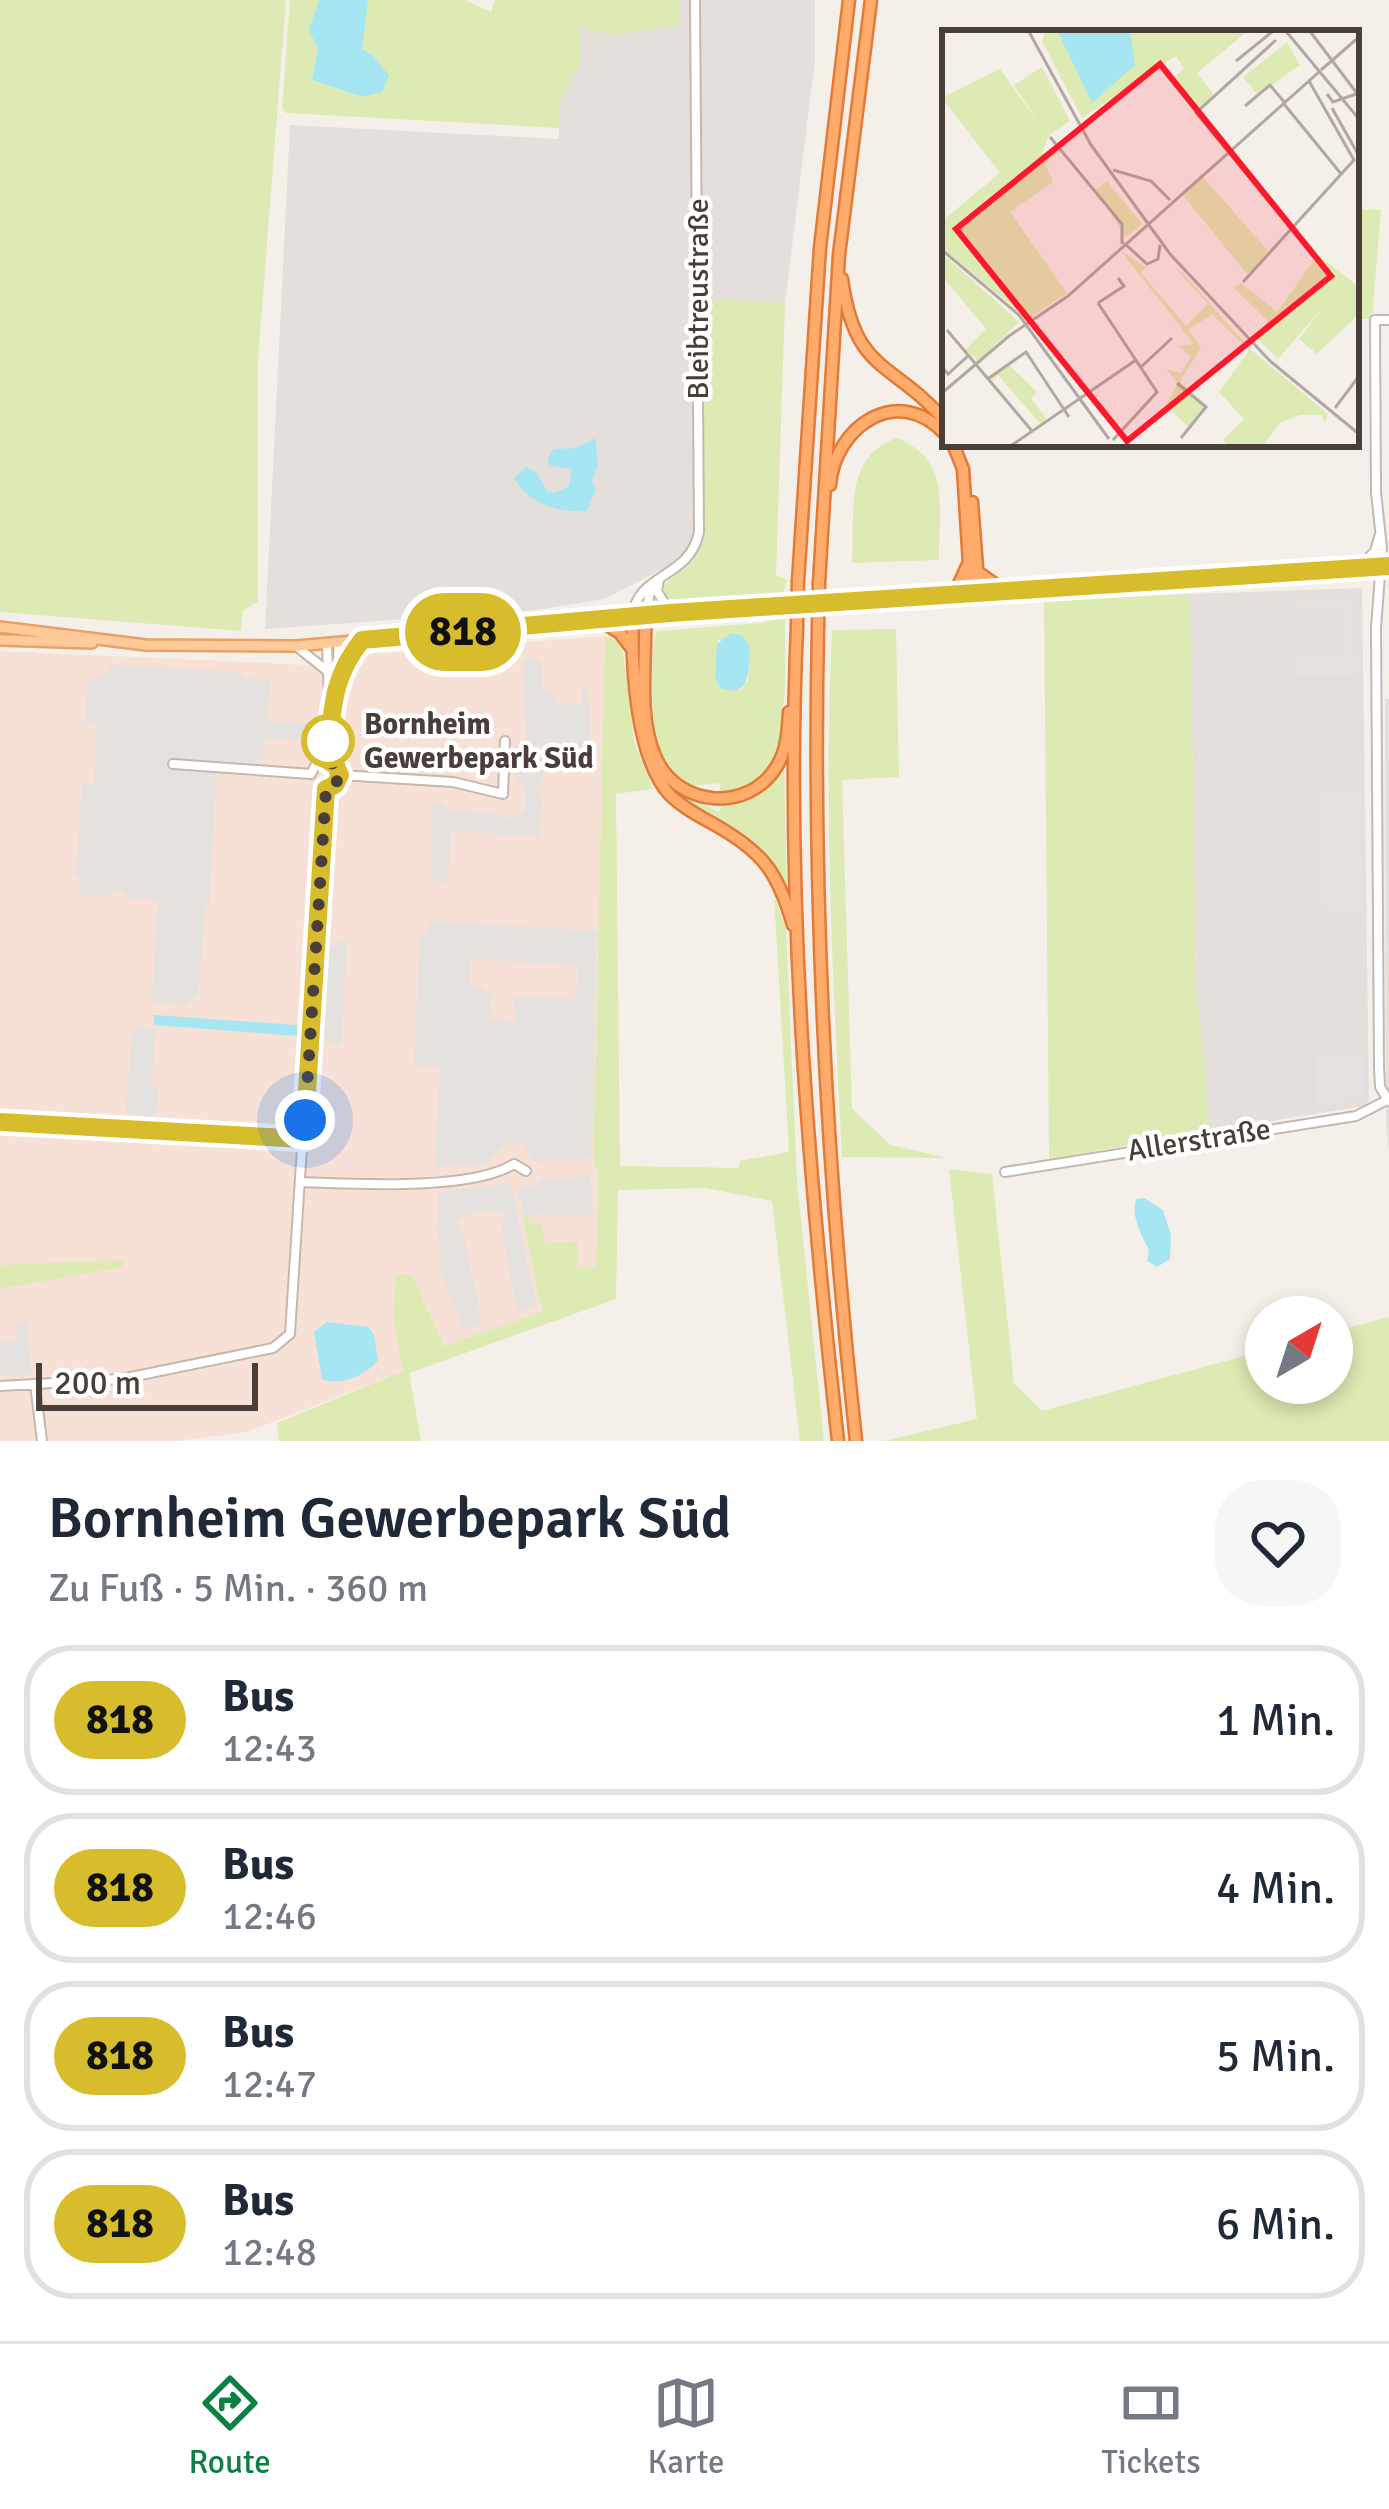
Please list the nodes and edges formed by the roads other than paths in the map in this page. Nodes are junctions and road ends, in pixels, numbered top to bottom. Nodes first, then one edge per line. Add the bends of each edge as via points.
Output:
1 (694, 0) edge
2 (849, 0) edge
3 (871, 0) edge
4 (839, 256) junction
5 (1389, 320) edge
6 (942, 417) edge
7 (942, 432) edge
8 (957, 447) edge
9 (822, 524) junction
10 (1380, 530) junction
11 (1389, 549) edge
12 (1384, 566) edge
13 (973, 567) junction
14 (1359, 568) junction
15 (655, 582) junction
16 (1006, 592) junction
17 (975, 595) junction
18 (943, 597) junction
19 (670, 613) junction
20 (639, 616) junction
21 (599, 620) junction
22 (0, 627) edge
23 (0, 640) edge
24 (362, 640) junction
25 (110, 642) junction
26 (333, 642) junction
27 (296, 646) junction
28 (635, 653) junction
29 (795, 661) junction
30 (327, 670) junction
31 (339, 674) junction
32 (330, 717) junction
33 (505, 741) dead end
34 (327, 760) junction
35 (173, 764) dead end
36 (311, 774) junction
37 (340, 775) junction
38 (326, 789) junction
39 (797, 940) junction
40 (1388, 1100) edge
41 (0, 1122) edge
42 (304, 1139) junction
43 (526, 1171) dead end
44 (1005, 1172) dead end
45 (302, 1182) junction
46 (35, 1384) junction
47 (0, 1386) edge
48 (42, 1441) edge
49 (838, 1441) edge
50 (856, 1441) edge

1 - 15 street, Bleibtreustraße via 699,532 682,566
2 - 29 highway, bridge via 820,248
3 - 4 highway
4 - 6 highway via 847,316 860,343
4 - 9 highway
5 - 10 street via 1376,320
7 - 9 highway via 906,413 867,420 840,445
8 - 13 highway
9 - 50 highway, bridge via 815,812 830,1183
10 - 11 street
10 - 12 street
10 - 14 street
12 - 14 main road
12 - 40 street via 1377,579 1379,1066
13 - 16 highway
13 - 17 highway
13 - 18 highway
14 - 16 main road
15 - 19 street
15 - 20 street, Bleibtreustraße via 636,599
16 - 17 main road
17 - 18 main road
18 - 19 main road
19 - 20 main road
20 - 21 main road
20 - 28 highway
20 - 29 highway via 651,746 669,778 697,796 741,795 774,771 788,739
21 - 24 main road
21 - 28 highway
22 - 25 main road
23 - 25 main road
24 - 26 main road
24 - 31 street
25 - 27 main road
26 - 27 main road
26 - 30 street
26 - 31 street
27 - 30 street
28 - 39 highway via 642,743 653,770 673,798 772,869
29 - 39 highway
30 - 32 street
31 - 32 street
32 - 34 street
33 - 37 street via 503,794 453,782
34 - 36 street
34 - 37 street
35 - 36 street
36 - 38 street
37 - 38 street
38 - 42 street
39 - 49 highway via 807,1150
40 - 44 street, Allerstraße via 1356,1116
41 - 42 street
42 - 45 street
43 - 45 street via 514,1164 494,1175 448,1179
45 - 46 street via 293,1325 283,1344 121,1379
46 - 47 street
46 - 48 street

